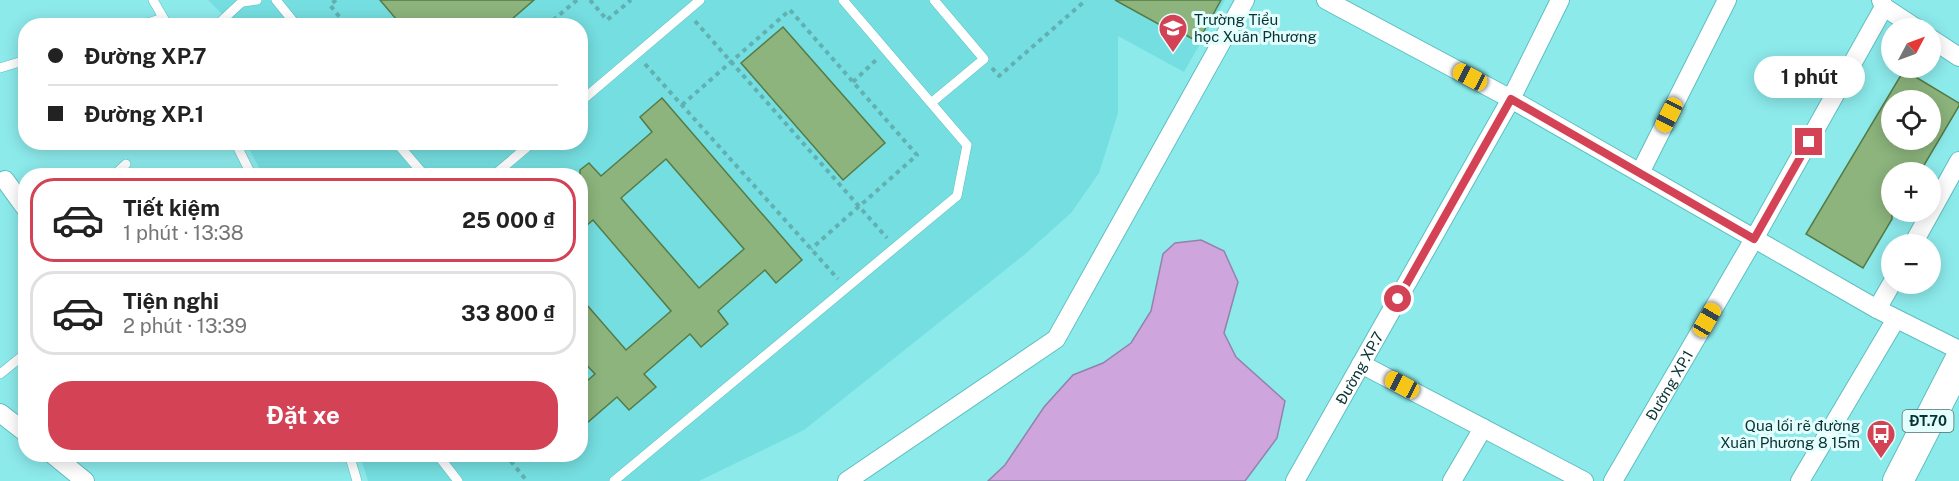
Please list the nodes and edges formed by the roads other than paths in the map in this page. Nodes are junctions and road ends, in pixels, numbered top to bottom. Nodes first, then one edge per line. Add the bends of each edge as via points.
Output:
1 (153, 0) edge
2 (257, 0) edge
3 (276, 0) edge
4 (700, 0) edge
5 (934, 0) edge
6 (1245, 0) edge
7 (1326, 0) edge
8 (1560, 0) edge
9 (1727, 0) edge
10 (243, 1) edge
11 (845, 1) edge
12 (1883, 4) edge
13 (164, 18) edge
14 (225, 18) edge
15 (291, 18) edge
16 (1902, 18) edge
17 (1941, 45) edge
18 (1959, 57) edge
19 (18, 62) edge
20 (0, 68) edge
21 (588, 95) edge
22 (1511, 99) junction
23 (931, 103) junction
24 (239, 150) edge
25 (403, 150) edge
26 (523, 150) edge
27 (1959, 161) edge
28 (126, 164) dead end
29 (122, 168) edge
30 (248, 168) edge
31 (418, 168) edge
32 (502, 168) edge
33 (1640, 173) junction
34 (5, 180) dead end
35 (18, 198) edge
36 (1919, 234) edge
37 (1754, 239) junction
38 (1886, 294) edge
39 (1877, 309) junction
40 (1896, 319) junction
41 (1959, 350) edge
42 (18, 359) edge
43 (1361, 364) junction
44 (0, 374) edge
45 (1955, 376) edge
46 (0, 413) edge
47 (18, 427) edge
48 (1483, 428) junction
49 (62, 462) edge
50 (351, 462) edge
51 (443, 462) edge
52 (85, 481) edge
53 (357, 481) edge
54 (458, 481) edge
55 (614, 481) edge
56 (848, 481) edge
57 (1295, 481) edge
58 (1452, 481) edge
59 (1584, 481) edge
60 (1613, 481) edge
61 (1800, 481) edge
62 (1898, 481) edge

1 - 13 lane
2 - 10 lane
3 - 15 lane
4 - 21 lane
5 - 23 lane via 984,59
6 - 56 street via 1056,339
7 - 22 street
8 - 22 street, Đường XP.7
9 - 33 street
10 - 14 lane
11 - 23 lane
12 - 16 street
12 - 37 street, Đường XP.1
17 - 18 street
19 - 20 lane
22 - 33 street
22 - 43 street, Đường XP.7
23 - 55 lane via 967,145 957,196
24 - 30 lane
25 - 31 lane
26 - 32 lane
27 - 36 street
28 - 29 lane
33 - 37 street
34 - 35 street
37 - 39 street
37 - 60 street, Đường XP.1
38 - 39 street
39 - 40 street
40 - 41 street
40 - 61 street
42 - 44 lane
43 - 48 street
43 - 57 street, Đường XP.7
45 - 62 main road, ĐT.70
46 - 47 street
48 - 58 street
48 - 59 street
49 - 52 street
50 - 53 lane
51 - 54 lane

